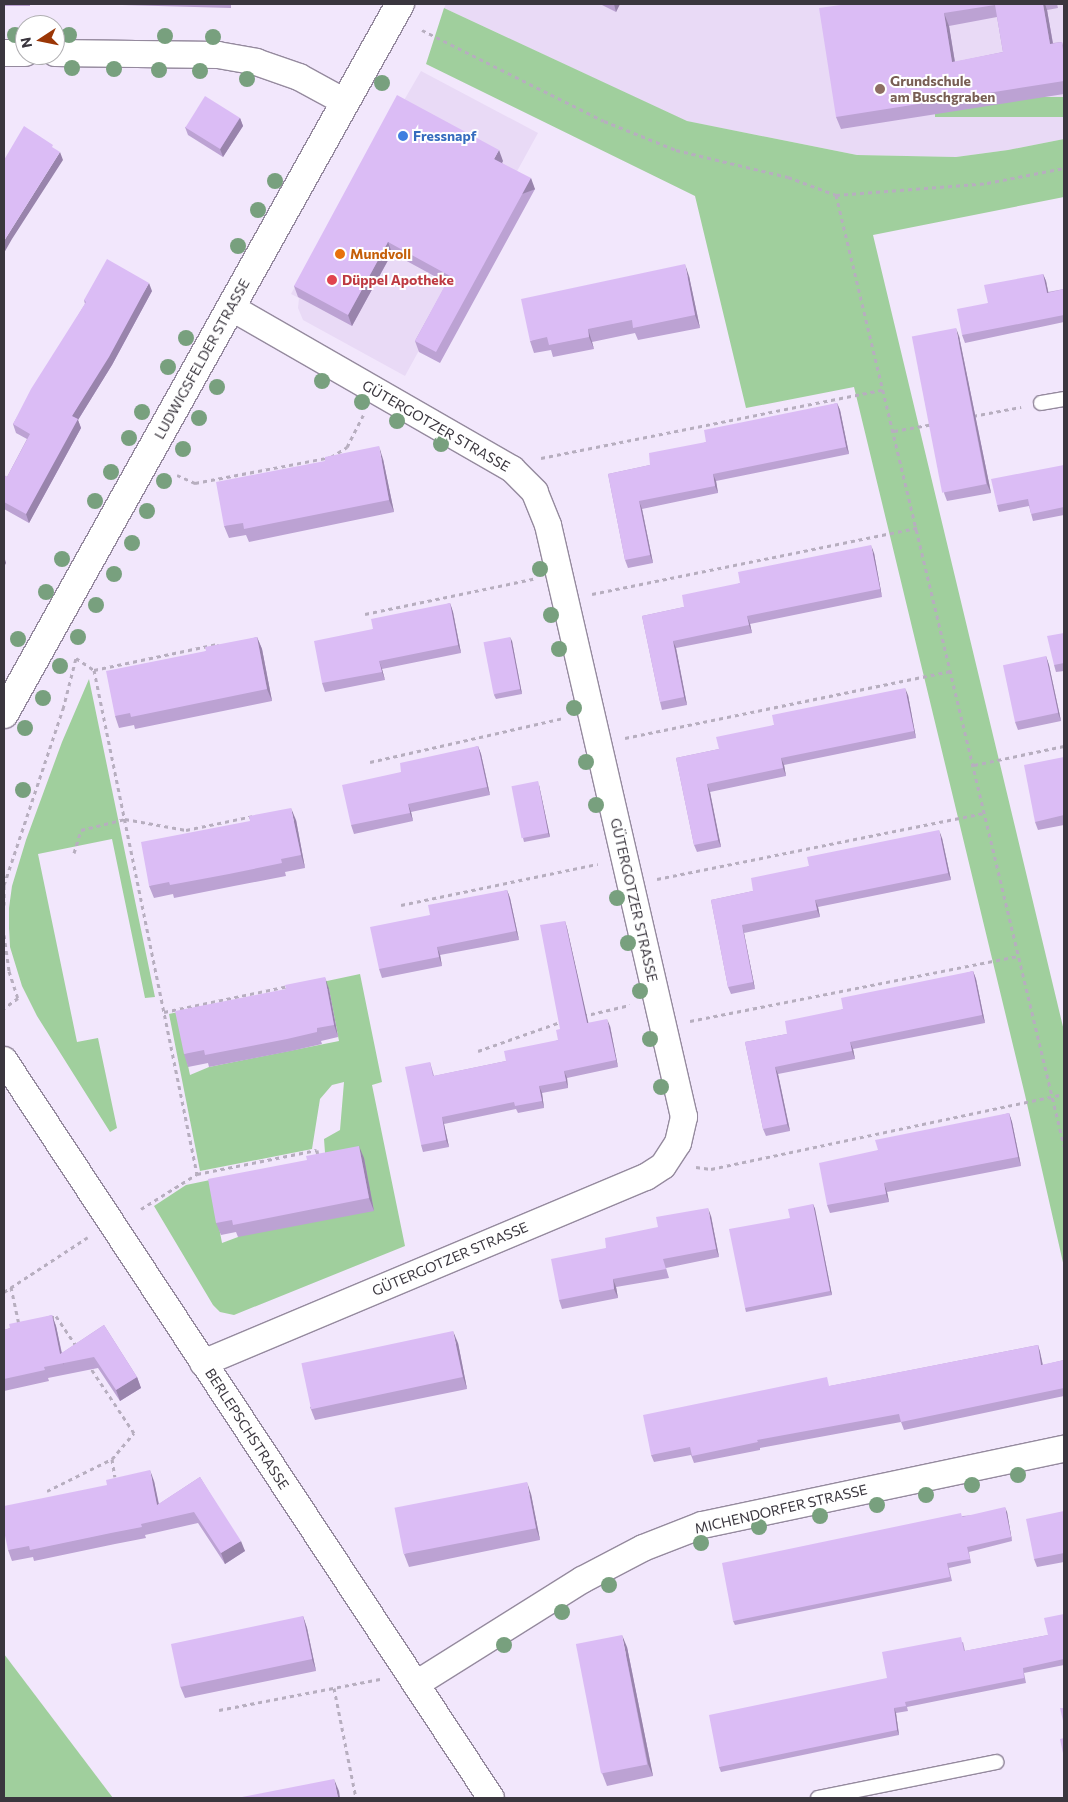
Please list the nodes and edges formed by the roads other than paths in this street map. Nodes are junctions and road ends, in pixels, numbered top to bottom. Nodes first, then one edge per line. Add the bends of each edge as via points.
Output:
1 (400, 4) edge
2 (65, 53) edge
3 (345, 102) junction
4 (230, 307) junction
5 (1064, 399) edge
6 (1041, 403) dead end
7 (4, 714) edge
8 (4, 1060) edge
9 (204, 1363) junction
10 (1064, 1449) edge
11 (416, 1684) junction
12 (996, 1762) dead end
13 (491, 1798) edge
14 (818, 1798) edge

1 - 3 street, LUDWIGSFELDER STRASSE
2 - 3 street via 218,55 256,62 299,77
3 - 4 street, LUDWIGSFELDER STRASSE
4 - 7 street, LUDWIGSFELDER STRASSE
4 - 9 street, GÜTERGOTZER STRASSE via 512,469 535,492 548,525 684,1117 678,1143 663,1166 646,1177
5 - 6 lane
8 - 9 street, BERLEPSCHSTRASSE
9 - 11 street, BERLEPSCHSTRASSE
10 - 11 street, MICHENDORFER STRASSE via 702,1525 643,1548 582,1580
11 - 13 street, BERLEPSCHSTRASSE
12 - 14 lane

